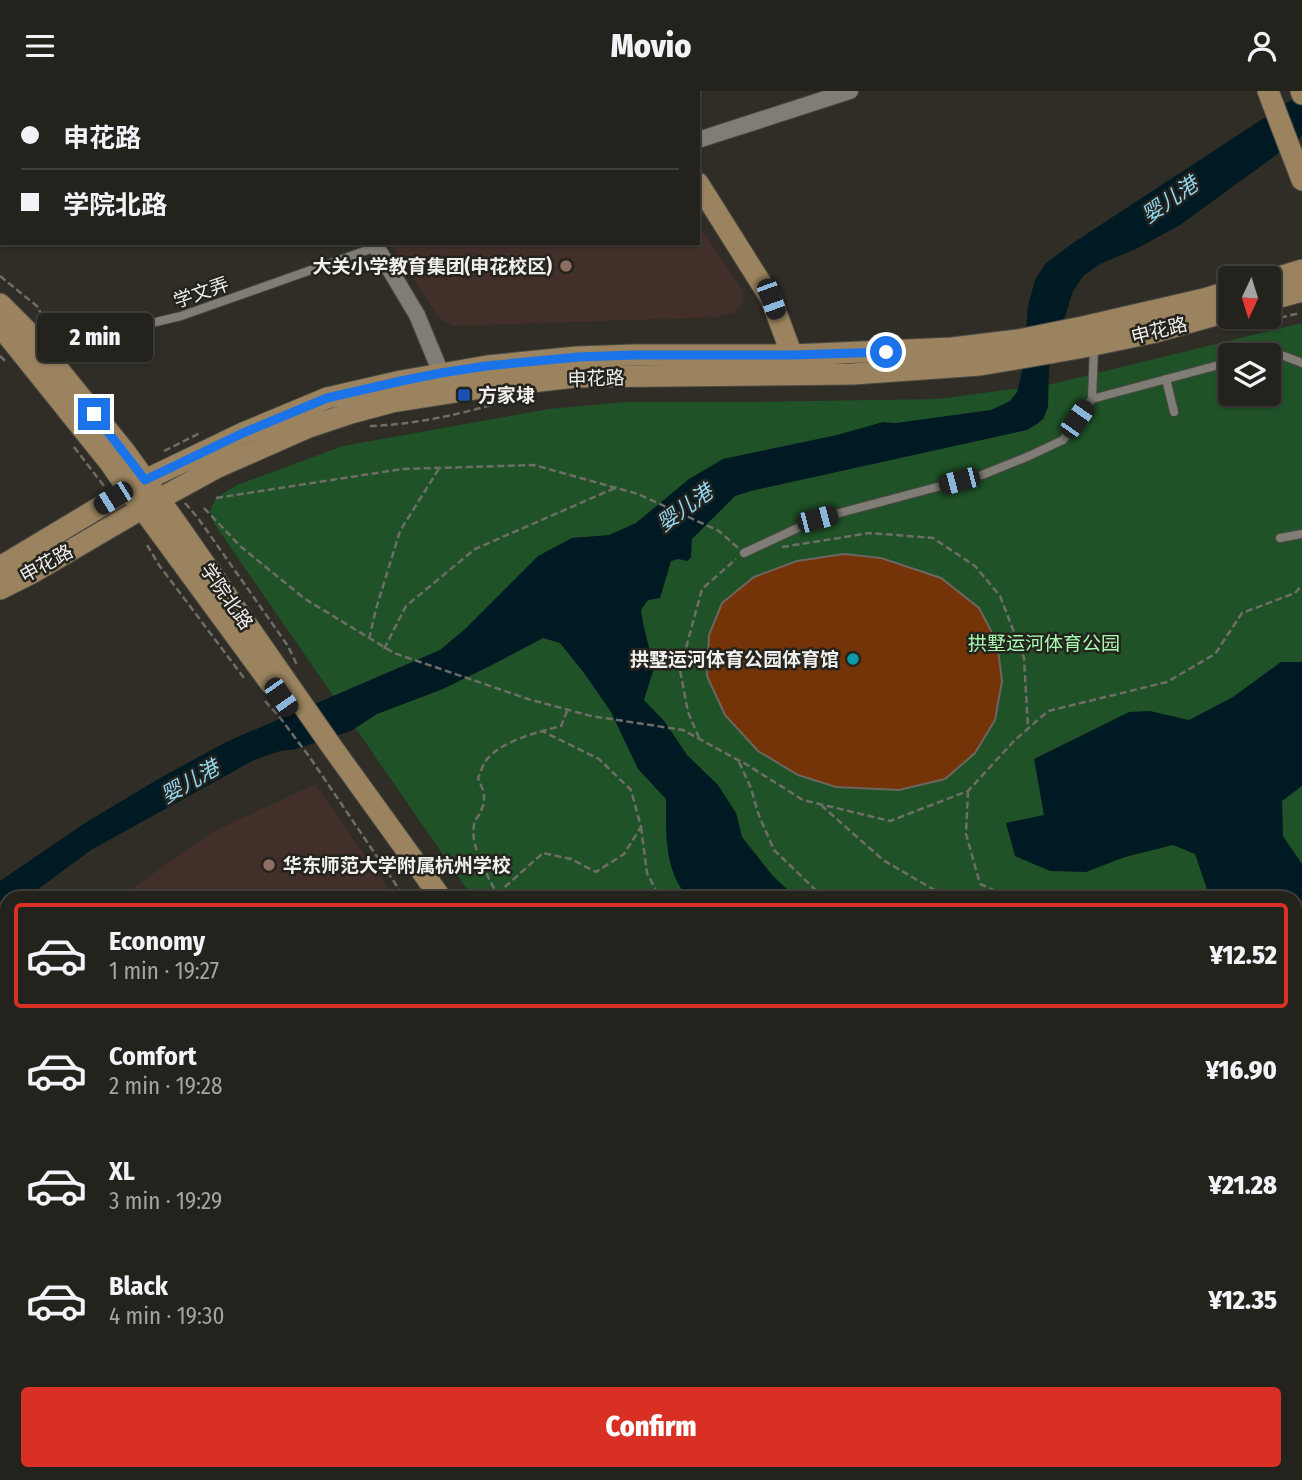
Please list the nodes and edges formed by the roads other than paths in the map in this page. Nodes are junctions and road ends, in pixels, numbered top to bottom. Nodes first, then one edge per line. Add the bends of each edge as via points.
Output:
1 (850, 91) edge
2 (1270, 96) edge
3 (700, 139) edge
4 (1302, 180) edge
5 (700, 186) edge
6 (375, 245) edge
7 (1302, 270) edge
8 (1281, 276) edge
9 (1302, 291) edge
10 (1218, 295) edge
11 (1281, 297) edge
12 (0, 305) edge
13 (1218, 314) edge
14 (0, 326) edge
15 (30, 334) junction
16 (1087, 340) junction
17 (1017, 350) junction
18 (792, 355) junction
19 (1281, 356) edge
20 (1302, 363) edge
21 (1218, 365) edge
22 (441, 373) junction
23 (1166, 379) junction
24 (1092, 399) junction
25 (1174, 412) dead end
26 (129, 489) junction
27 (151, 503) junction
28 (1302, 534) edge
29 (1280, 538) dead end
30 (744, 553) road end
31 (0, 567) edge
32 (0, 589) edge
33 (321, 753) junction
34 (419, 891) edge
35 (435, 891) edge

1 - 3 street
2 - 4 main road
5 - 18 main road via 771,299
6 - 15 lane, 学文弄 via 181,316 110,333
6 - 22 street via 416,315
7 - 8 main road
9 - 11 main road
10 - 16 main road, 申花路
12 - 15 main road, 学院北路
13 - 16 main road, 申花路 via 1156,332
14 - 26 main road, 学院北路
15 - 26 main road, 学院北路 via 117,442
16 - 17 main road, 申花路
16 - 24 lane
17 - 18 main road, 申花路
17 - 27 main road, 申花路 via 980,365 853,374 575,377 393,402 262,447
18 - 22 main road, 申花路 via 578,357
19 - 20 lane
21 - 23 lane
22 - 26 main road, 申花路 via 327,398
23 - 24 lane
23 - 25 lane
24 - 30 lane via 1063,440 1029,456 982,475 817,519
26 - 27 main road, 学院北路
26 - 31 main road, 申花路
27 - 32 main road, 申花路
27 - 33 main road, 学院北路 via 265,688
27 - 33 main road, 学院北路 via 300,700
28 - 29 lane
33 - 34 main road, 学院北路
33 - 35 main road, 学院北路

